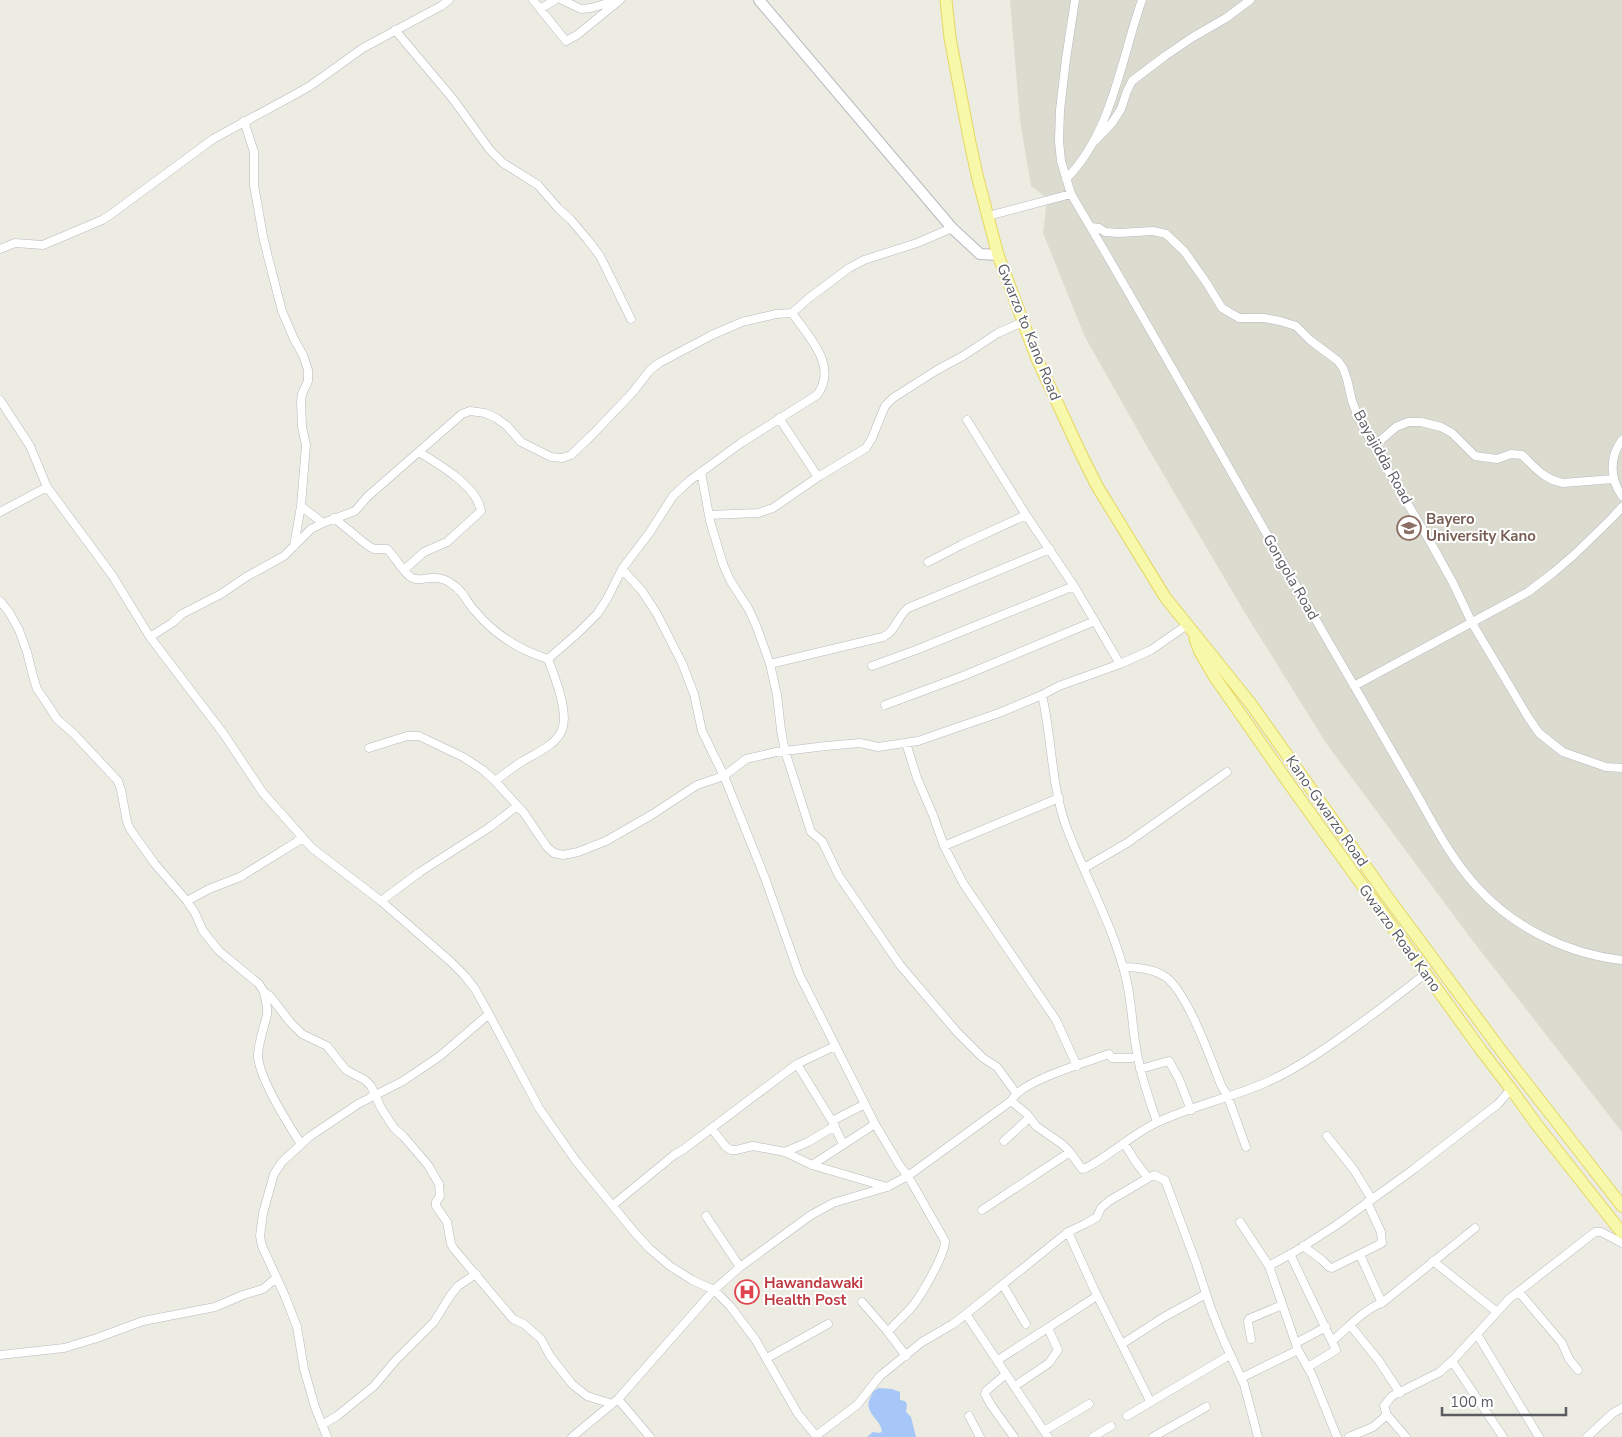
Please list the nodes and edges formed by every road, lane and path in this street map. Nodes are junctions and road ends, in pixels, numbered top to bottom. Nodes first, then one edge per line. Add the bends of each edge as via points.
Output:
1 (450, 0) edge
2 (533, 0) edge
3 (555, 0) edge
4 (562, 0) edge
5 (618, 0) edge
6 (759, 0) edge
7 (946, 0) edge
8 (1075, 0) edge
9 (1142, 0) edge
10 (1250, 0) edge
11 (540, 9) junction
12 (396, 30) junction
13 (244, 121) junction
14 (1096, 140) junction
15 (1066, 179) junction
16 (1072, 194) junction
17 (988, 216) junction
18 (1091, 227) junction
19 (952, 228) junction
20 (0, 249) edge
21 (998, 255) junction
22 (792, 313) junction
23 (631, 319) dead end
24 (1022, 322) junction
25 (0, 400) edge
26 (779, 418) junction
27 (967, 420) dead end
28 (1622, 440) edge
29 (1374, 446) junction
30 (419, 452) junction
31 (701, 472) junction
32 (818, 477) junction
33 (1613, 479) junction
34 (47, 487) junction
35 (1622, 496) edge
36 (301, 506) junction
37 (1622, 507) edge
38 (0, 512) edge
39 (709, 515) junction
40 (1026, 515) junction
41 (334, 518) junction
42 (323, 522) junction
43 (293, 548) junction
44 (1050, 549) junction
45 (928, 562) dead end
46 (622, 569) junction
47 (404, 570) junction
48 (1074, 586) junction
49 (0, 601) edge
50 (1095, 621) junction
51 (1472, 623) junction
52 (1190, 629) junction
53 (150, 637) junction
54 (548, 659) junction
55 (770, 664) junction
56 (1120, 664) junction
57 (872, 666) dead end
58 (1354, 686) junction
59 (1042, 695) junction
60 (886, 705) dead end
61 (906, 743) junction
62 (369, 748) dead end
63 (784, 751) junction
64 (1622, 768) edge
65 (1228, 772) dead end
66 (724, 776) junction
67 (495, 781) junction
68 (1059, 798) junction
69 (517, 806) junction
70 (303, 838) junction
71 (944, 846) junction
72 (1084, 868) junction
73 (187, 901) junction
74 (381, 901) junction
75 (1622, 960) edge
76 (1123, 967) junction
77 (1426, 973) junction
78 (264, 992) junction
79 (489, 1014) junction
80 (835, 1046) junction
81 (1131, 1058) dead end
82 (797, 1064) junction
83 (1077, 1066) junction
84 (1140, 1069) junction
85 (1511, 1089) junction
86 (1016, 1093) junction
87 (375, 1094) junction
88 (1228, 1097) junction
89 (1011, 1101) junction
90 (865, 1104) junction
91 (1192, 1110) junction
92 (1029, 1118) junction
93 (1158, 1122) junction
94 (833, 1123) junction
95 (876, 1124) junction
96 (712, 1128) junction
97 (1327, 1136) dead end
98 (1004, 1141) dead end
99 (1124, 1143) junction
100 (301, 1144) junction
101 (844, 1144) junction
102 (1246, 1147) dead end
103 (784, 1152) junction
104 (1070, 1152) junction
105 (812, 1164) junction
106 (908, 1176) junction
107 (1148, 1178) junction
108 (887, 1187) junction
109 (1369, 1200) junction
110 (612, 1205) junction
111 (1622, 1206) edge
112 (982, 1210) dead end
113 (706, 1216) dead end
114 (1240, 1222) dead end
115 (1475, 1228) dead end
116 (1068, 1232) junction
117 (1622, 1233) edge
118 (1622, 1244) edge
119 (1304, 1246) junction
120 (1290, 1254) junction
121 (1360, 1255) junction
122 (1433, 1261) junction
123 (1269, 1266) junction
124 (740, 1267) junction
125 (476, 1274) junction
126 (275, 1279) junction
127 (1003, 1285) junction
128 (714, 1290) junction
129 (1519, 1292) junction
130 (1206, 1294) junction
131 (1097, 1296) junction
132 (862, 1302) dead end
133 (1382, 1302) junction
134 (1282, 1305) junction
135 (1497, 1312) junction
136 (966, 1314) junction
137 (828, 1324) dead end
138 (1026, 1324) dead end
139 (1350, 1326) junction
140 (1326, 1327) junction
141 (1048, 1328) junction
142 (888, 1332) junction
143 (1477, 1334) junction
144 (1251, 1339) dead end
145 (1332, 1341) junction
146 (1122, 1344) junction
147 (1297, 1346) junction
148 (0, 1354) edge
149 (1230, 1355) junction
150 (906, 1356) junction
151 (767, 1358) junction
152 (998, 1360) junction
153 (1452, 1361) junction
154 (1308, 1367) junction
155 (1578, 1370) dead end
156 (1006, 1374) junction
157 (1241, 1378) junction
158 (1015, 1386) junction
159 (1400, 1393) junction
160 (615, 1401) junction
161 (1150, 1401) junction
162 (1090, 1404) dead end
163 (1206, 1407) dead end
164 (1622, 1408) edge
165 (1387, 1415) junction
166 (969, 1416) dead end
167 (1126, 1416) dead end
168 (322, 1425) junction
169 (1111, 1426) dead end
170 (1046, 1434) edge
171 (1165, 1434) edge
172 (816, 1436) edge
173 (326, 1437) edge
174 (572, 1437) edge
175 (650, 1437) edge
176 (980, 1437) edge
177 (1014, 1437) edge
178 (1092, 1437) edge
179 (1153, 1437) edge
180 (1258, 1437) edge
181 (1337, 1437) edge
182 (1348, 1437) edge
183 (1406, 1437) edge
184 (1503, 1437) edge
185 (1539, 1437) edge
186 (1587, 1437) edge

1 - 12 street
2 - 11 street
3 - 11 street
4 - 5 street via 581,9
5 - 11 street via 568,41
6 - 19 street
7 - 17 main road, Gwarzo to Kano Road via 969,138
8 - 15 street, Gongola Road via 1060,110 1059,140
9 - 14 street
10 - 14 street via 1158,60 1132,82 1117,116
12 - 13 street via 363,48 310,86
12 - 23 street via 490,150 503,163 538,186 587,239 600,256
13 - 20 street via 213,139 102,220 44,245 15,243
13 - 36 street via 254,152 254,185 263,236 282,312 308,370 301,401 306,445
14 - 15 street
15 - 16 street, Gongola Road
16 - 17 street
16 - 18 street, Gongola Road
17 - 21 main road, Gwarzo to Kano Road
18 - 29 street, Bayajidda Road via 1106,232 1153,231 1166,234 1188,256 1222,308 1239,318 1264,318 1296,326 1338,360 1359,419
18 - 58 street, Gongola Road
19 - 21 street via 980,254
19 - 22 street via 917,244 875,255 857,264
21 - 24 main road, Gwarzo to Kano Road
22 - 26 street via 823,359 825,380 817,395
22 - 30 street via 742,322 659,363 571,455 550,457 521,442 496,418 470,411 462,414
24 - 32 street via 998,333 893,398 884,406 866,448
24 - 52 main road, Gwarzo to Kano Road via 1059,409 1097,486 1165,597
25 - 34 street via 30,446
26 - 31 street
26 - 32 street
27 - 40 street
28 - 33 street via 1614,453
29 - 33 street via 1396,427 1408,422 1421,422 1452,433 1475,456 1497,459 1515,453 1522,455 1539,473 1559,482
29 - 51 street, Bayajidda Road via 1432,545
30 - 41 street via 355,511
30 - 47 street via 471,491 481,512 447,542 424,552
31 - 39 street
31 - 46 street via 673,496
32 - 39 street via 773,508 750,514
33 - 35 street
34 - 38 street
34 - 53 street via 112,575
36 - 42 street
36 - 43 street
37 - 51 street via 1554,572 1528,592
39 - 55 street via 730,580 748,608
40 - 44 street
40 - 45 street
41 - 42 street
41 - 47 street via 367,546 387,549
42 - 43 street via 311,529
43 - 53 street via 221,594 182,614
44 - 48 street
44 - 55 street via 908,608 890,634 883,637
46 - 54 street via 597,614
46 - 66 street via 657,614 682,663 692,688 702,732
47 - 54 street via 412,578 443,579 451,583 497,633 515,646
48 - 50 street
48 - 57 street
49 - 73 street via 19,630 37,689 57,719 118,781 130,829
50 - 56 street
50 - 60 street
51 - 58 street
51 - 64 street, Bayajidda Road via 1539,733 1576,758
52 - 56 street
52 - 77 main road, Gwarzo Road Kano via 1214,676
52 - 111 main road, Kano-Gwarzo Road via 1251,704 1503,1053
53 - 70 street via 223,733 263,793
54 - 67 street via 564,717 562,732 542,750
55 - 63 street
56 - 59 street
58 - 75 street, Gongola Road via 1446,845 1476,886 1512,918 1551,941
59 - 61 street via 954,729
59 - 68 street
61 - 63 street via 878,747 860,743
61 - 71 street
62 - 67 street via 407,736 419,736 462,757
63 - 66 street via 746,759
63 - 86 street via 811,832 822,841 856,902 900,965 957,1032 997,1067
65 - 72 street via 1127,843
66 - 69 street via 697,785 606,841 563,855 547,847
66 - 80 street via 777,908 799,974
67 - 69 street
68 - 71 street
68 - 72 street
69 - 74 street
70 - 73 street via 240,877
70 - 74 street
71 - 83 street via 963,882 1056,1020
72 - 76 street
73 - 78 street via 219,951 259,984
74 - 79 street via 465,976
76 - 84 street
76 - 88 street via 1156,971 1178,990
77 - 85 main road, Gwarzo Road Kano
77 - 88 street via 1304,1063
78 - 87 street via 297,1030 327,1046 346,1070 365,1080
78 - 100 street via 267,1013 258,1057 277,1104
79 - 87 street via 440,1056 403,1081
79 - 110 street via 548,1124
80 - 82 street
80 - 90 street
81 - 83 street via 1117,1059 1109,1054
82 - 94 street
82 - 96 street
83 - 86 street via 1042,1078
84 - 91 street via 1169,1061
84 - 93 street
85 - 109 street via 1498,1104
85 - 117 main road, Gwarzo Road Kano
86 - 89 street
87 - 100 street
87 - 125 street via 394,1128 434,1175 441,1190 436,1206 448,1226 451,1244
88 - 91 street
88 - 102 street
89 - 92 street
89 - 106 street
90 - 94 street
90 - 95 street
91 - 93 street
92 - 98 street
92 - 104 street
93 - 99 street
94 - 101 street
94 - 103 street via 808,1142
95 - 101 street
95 - 106 street
96 - 103 street via 731,1150 753,1146
96 - 110 street
97 - 109 street via 1354,1170
99 - 104 street via 1082,1169
99 - 107 street
100 - 126 street via 274,1174 263,1213 260,1236
101 - 105 street
103 - 105 street
104 - 112 street
105 - 108 street
106 - 108 street
106 - 142 street via 945,1246 938,1264 911,1308
107 - 116 street via 1109,1201 1088,1224
107 - 130 street via 1154,1175 1164,1180
108 - 124 street via 811,1215
109 - 119 street
109 - 121 street via 1382,1243
110 - 128 street via 650,1249 670,1266
113 - 124 street
114 - 123 street
115 - 122 street
116 - 127 street
116 - 131 street
118 - 129 street via 1595,1232
119 - 120 street
119 - 121 street via 1332,1268
120 - 123 street
120 - 140 street
121 - 133 street
122 - 133 street
122 - 135 street
123 - 134 street
124 - 128 street
125 - 160 street via 513,1319 541,1338 550,1356 572,1384 587,1396
125 - 168 street via 458,1286 434,1322 374,1386
126 - 148 street via 263,1289 215,1307 143,1321 64,1348
126 - 168 street via 297,1327 304,1369
127 - 136 street
127 - 138 street
128 - 151 street via 741,1320
128 - 160 street
129 - 135 street
129 - 155 street via 1562,1343
130 - 146 street
130 - 149 street
131 - 141 street
131 - 146 street
132 - 142 street
133 - 139 street
134 - 144 street via 1249,1319
134 - 147 street
135 - 143 street
136 - 150 street
136 - 152 street
137 - 151 street
139 - 145 street
139 - 159 street
140 - 145 street
140 - 147 street
141 - 152 street
141 - 158 street via 1058,1350 1054,1358
142 - 150 street
143 - 153 street
143 - 185 street
145 - 154 street via 1335,1352
146 - 161 street
147 - 154 street
147 - 157 street
149 - 157 street
149 - 161 street
150 - 172 street via 880,1376 857,1405
151 - 172 street via 798,1414
152 - 156 street
153 - 159 street via 1440,1372
153 - 184 street
154 - 181 street
156 - 158 street
156 - 177 street via 985,1394
157 - 180 street
158 - 170 street
159 - 165 street via 1386,1402
160 - 174 street
160 - 175 street
161 - 167 street
162 - 170 street
163 - 171 street
164 - 186 street
165 - 182 street via 1373,1427
165 - 183 street
166 - 176 street
168 - 173 street
169 - 178 street
171 - 179 street

